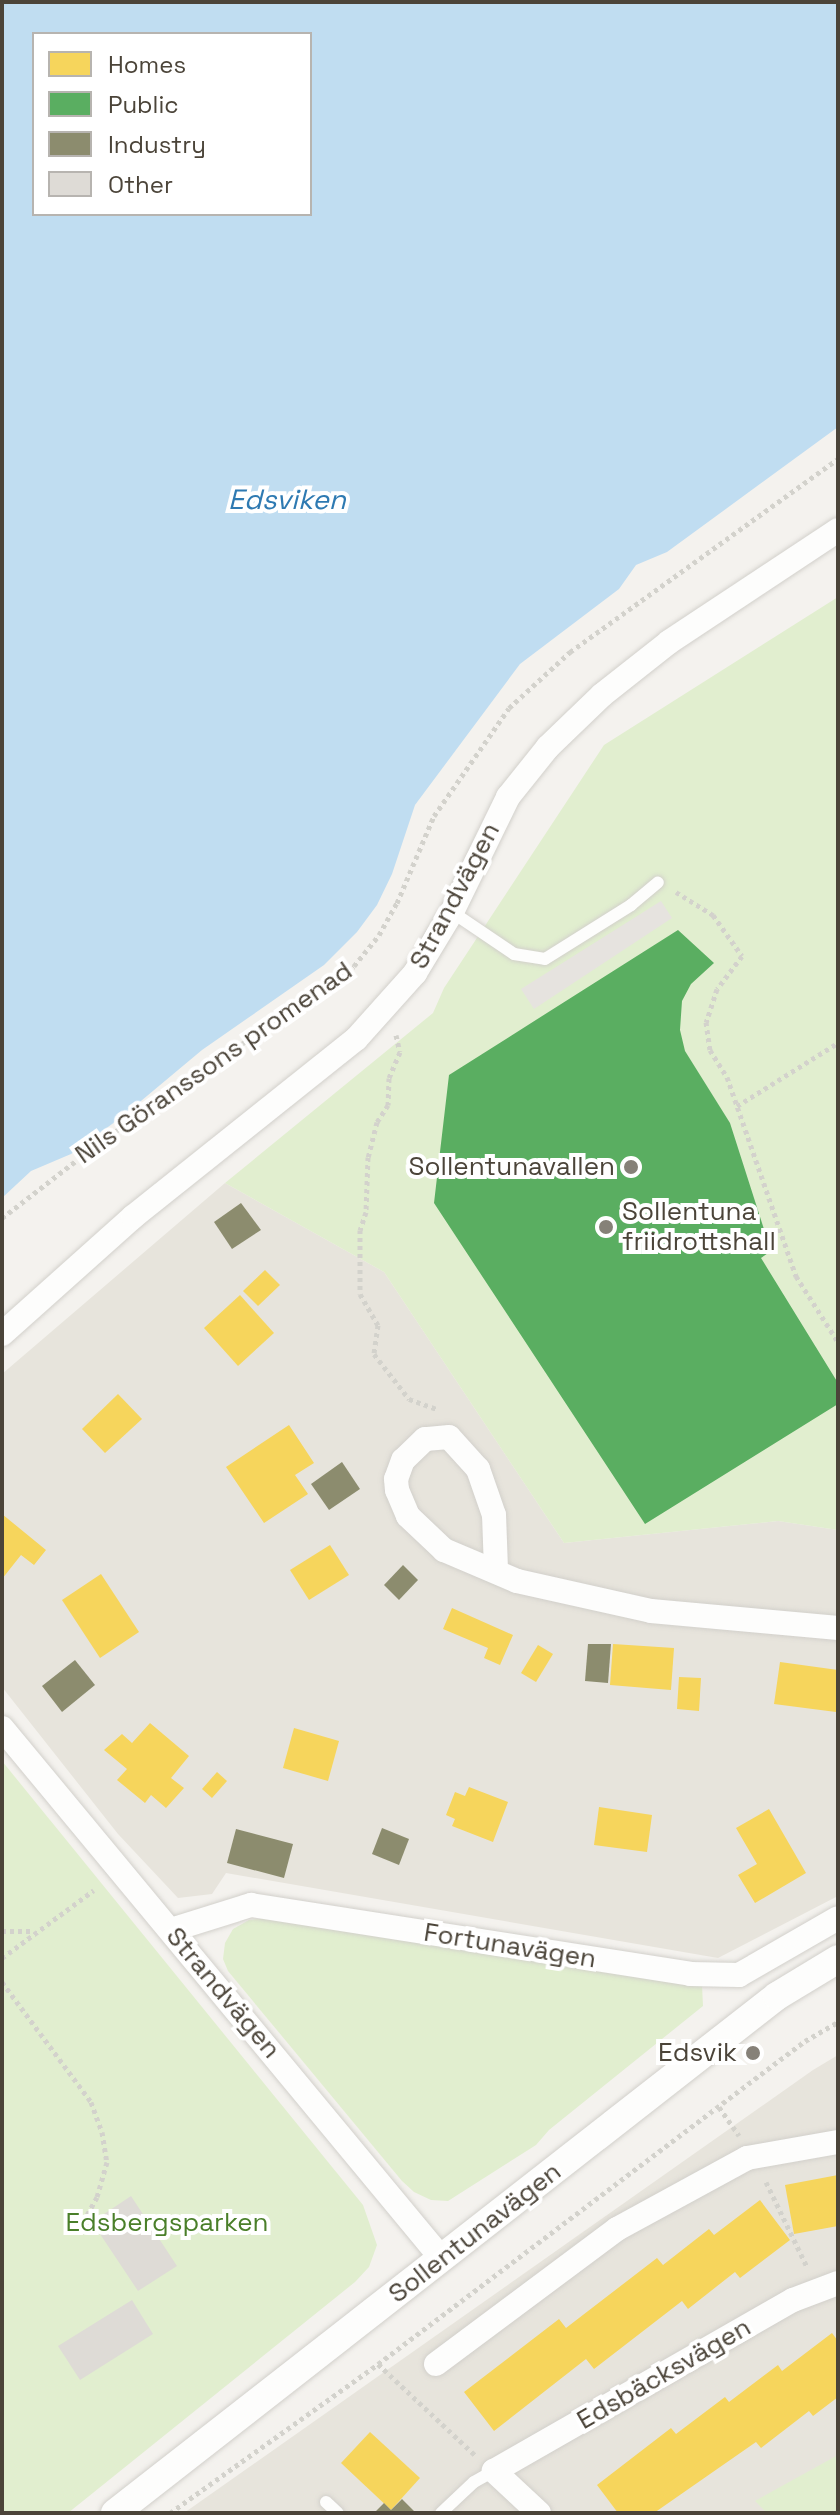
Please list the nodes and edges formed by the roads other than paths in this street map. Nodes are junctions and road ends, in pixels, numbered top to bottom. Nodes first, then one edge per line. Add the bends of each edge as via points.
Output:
1 (838, 530) edge
2 (658, 882) road end
3 (452, 912) junction
4 (2, 1334) edge
5 (496, 1569) junction
6 (838, 1628) edge
7 (2, 1728) edge
8 (838, 1918) edge
9 (171, 1930) junction
10 (838, 1959) edge
11 (838, 2142) edge
12 (442, 2259) junction
13 (828, 2287) edge
14 (436, 2364) dead end
15 (494, 2471) junction
16 (326, 2502) dead end
17 (115, 2513) edge
18 (338, 2513) edge
19 (441, 2513) edge
20 (539, 2513) edge

1 - 3 street, Strandvägen via 669,642 548,747 508,797
2 - 3 lane via 545,959 514,954
3 - 4 street, Strandvägen via 415,973 356,1039 133,1217
5 - 5 street via 490,1499 478,1469 449,1437 432,1436 413,1448 399,1468 397,1490 408,1516 444,1550
5 - 6 street via 517,1581 651,1611
7 - 9 street, Strandvägen
8 - 9 street, Fortunavägen via 739,1975 690,1974 251,1905
9 - 12 street, Strandvägen
10 - 12 street, Sollentunavägen via 777,1996
11 - 14 street via 754,2157 617,2229
12 - 17 street, Sollentunavägen
13 - 15 street, Edsbäcksvägen via 793,2300
15 - 19 lane
15 - 20 street
16 - 18 lane

